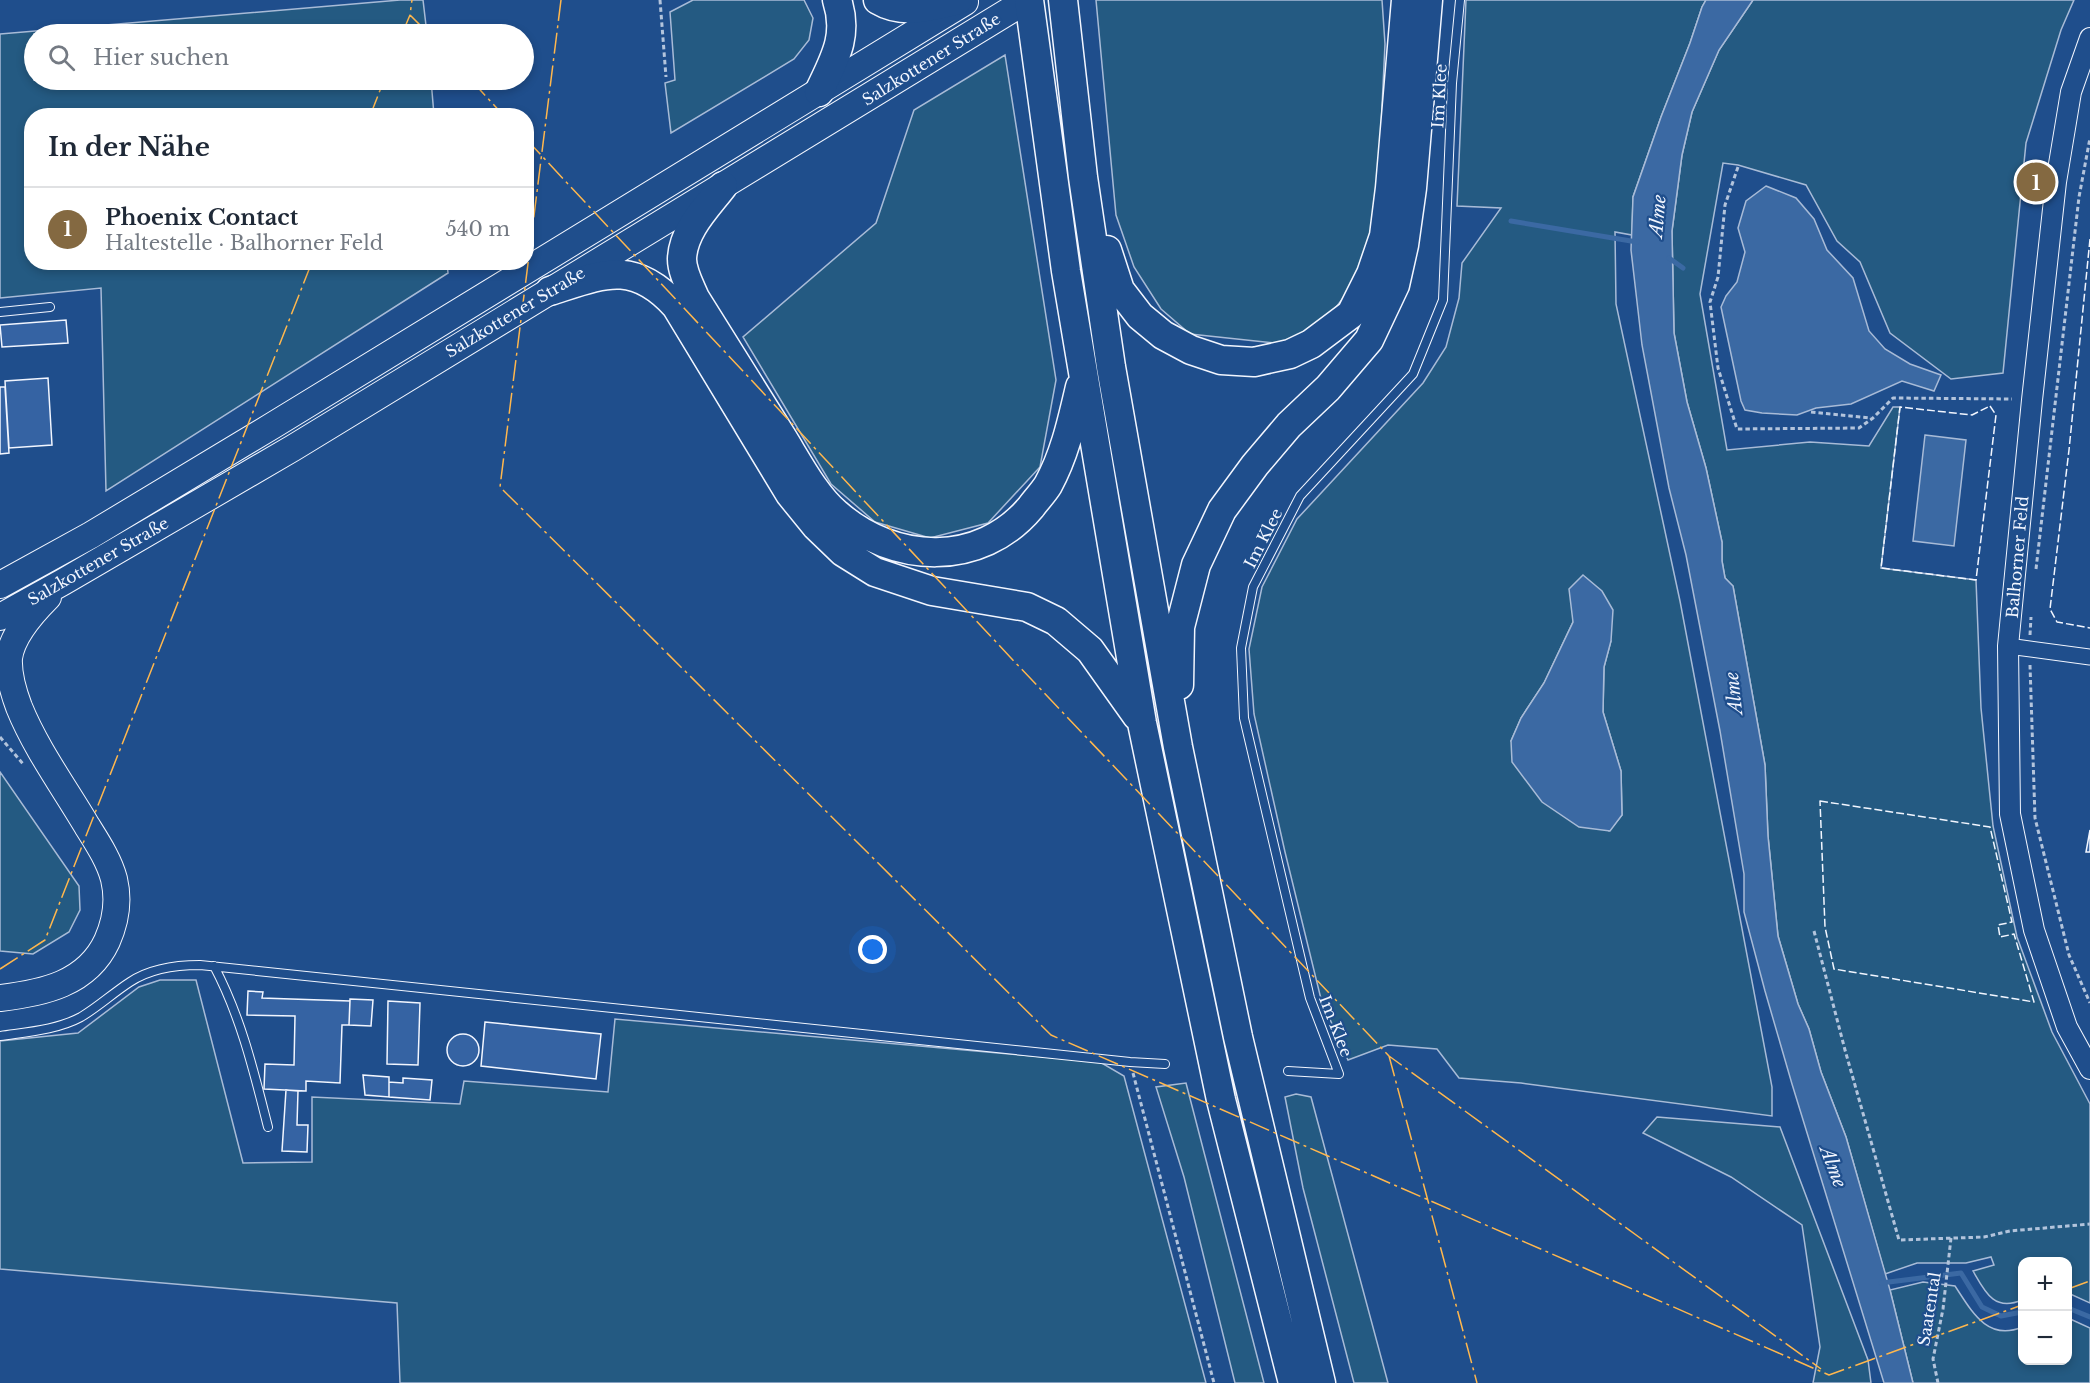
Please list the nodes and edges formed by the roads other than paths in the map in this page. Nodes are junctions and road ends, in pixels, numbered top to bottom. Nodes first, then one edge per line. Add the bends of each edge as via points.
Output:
1 (837, 0) edge
2 (878, 0) edge
3 (958, 0) edge
4 (968, 0) edge
5 (1406, 0) edge
6 (1428, 0) edge
7 (1460, 0) edge
8 (1063, 4) edge
9 (1029, 9) edge
10 (2090, 38) edge
11 (2084, 69) edge
12 (819, 92) junction
13 (1083, 177) junction
14 (723, 186) junction
15 (534, 266) edge
16 (527, 270) edge
17 (550, 291) junction
18 (50, 307) dead end
19 (0, 312) edge
20 (1083, 373) junction
21 (63, 582) junction
22 (0, 585) edge
23 (0, 617) edge
24 (2008, 646) junction
25 (2090, 657) edge
26 (0, 696) edge
27 (1142, 723) junction
28 (27, 725) junction
29 (1178, 747) junction
30 (214, 966) junction
31 (0, 998) edge
32 (0, 1036) edge
33 (1165, 1064) dead end
34 (2090, 1069) edge
35 (1288, 1071) dead end
36 (268, 1127) dead end
37 (1293, 1383) edge
38 (1321, 1383) edge

1 - 12 highway via 842,29
2 - 3 highway via 906,9
4 - 12 highway, Salzkottener Straße
5 - 13 highway via 1384,236 1351,314 1311,344 1290,354 1254,362 1221,360 1163,335 1140,316 1120,290
6 - 29 highway via 1412,188 1395,285 1369,340 1328,388 1289,425 1222,510 1196,565 1180,627
7 - 35 lane, Im Klee via 1452,83 1443,300 1413,374 1300,496 1253,587 1240,648 1244,718 1310,998 1339,1074
8 - 13 highway
9 - 14 highway, Salzkottener Straße
9 - 20 highway
10 - 11 street, Balhorner Feld
11 - 24 street, Balhorner Feld via 2071,92 2056,182
12 - 15 highway, Salzkottener Straße
13 - 29 highway via 1111,367
14 - 17 highway, Salzkottener Straße
14 - 20 highway via 686,238 682,260 686,277 695,298 809,480 835,514 867,536 894,547 928,553 963,549 994,539 1012,526 1047,487 1056,468 1065,448
16 - 22 highway, Salzkottener Straße via 91,536
17 - 21 highway, Salzkottener Straße
17 - 27 highway via 621,273 644,279 663,292 676,306 790,494 843,552 875,572 932,591 1027,607 1056,621 1090,650
18 - 19 lane
20 - 27 highway
21 - 23 highway, Salzkottener Straße
21 - 28 highway via 20,630 9,657 10,681
24 - 25 street
24 - 34 street, Balhorner Feld via 2010,814 2034,930 2067,1028
26 - 28 highway
27 - 37 highway via 1221,1100
28 - 31 highway via 103,853 117,900 114,927 103,951 86,971 63,985
29 - 38 highway via 1238,1036
30 - 32 lane via 174,965 151,972 131,981 80,1017 36,1031
30 - 33 lane
30 - 36 lane via 227,989 244,1037

